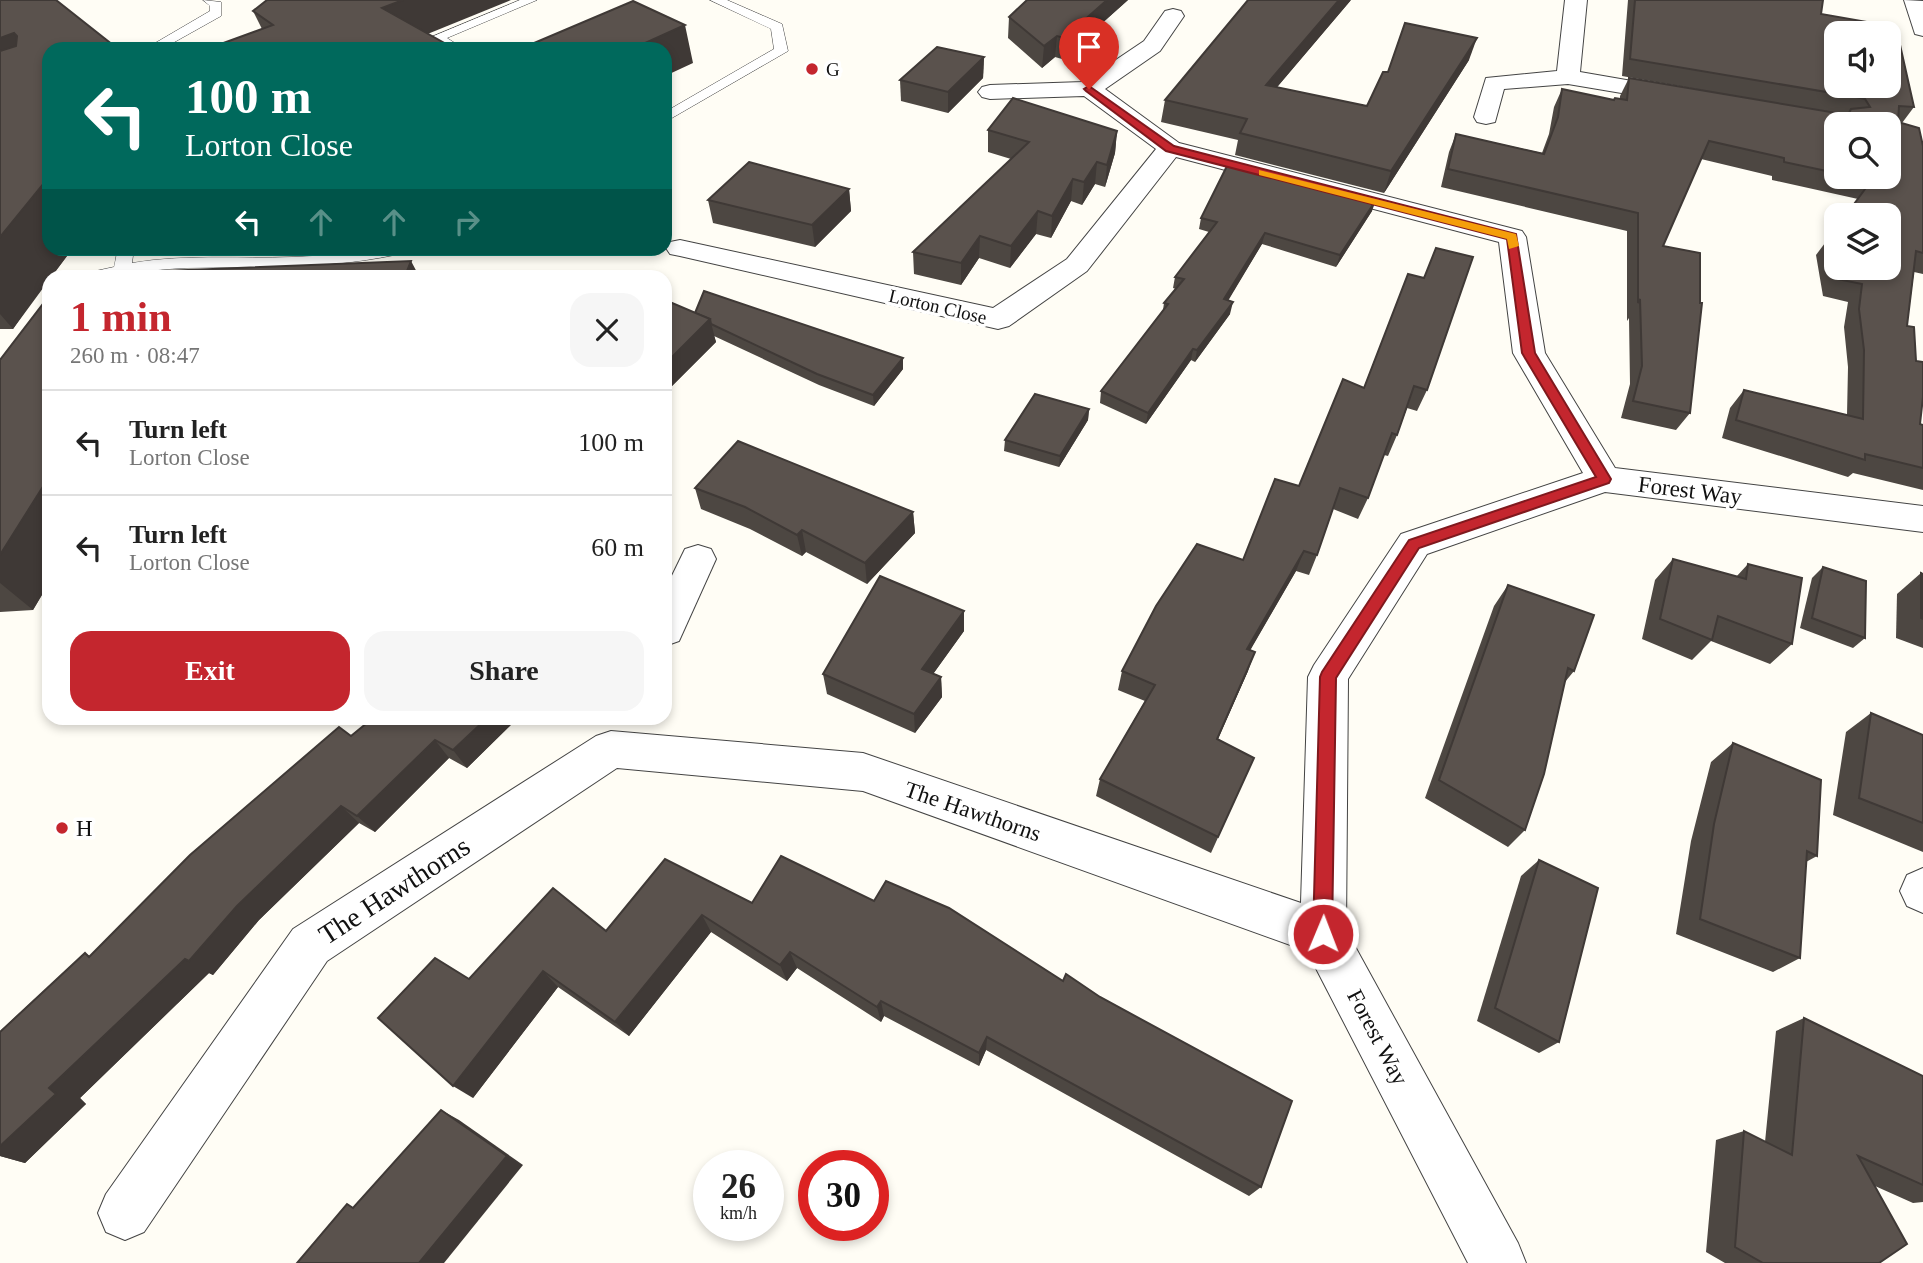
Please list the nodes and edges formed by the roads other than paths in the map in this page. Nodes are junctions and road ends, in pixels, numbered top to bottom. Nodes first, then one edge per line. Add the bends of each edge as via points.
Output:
1 (209, 0) edge
2 (531, 0) edge
3 (716, 0) edge
4 (1576, 0) edge
5 (1913, 2) edge
6 (1173, 16) dead end
7 (1923, 29) edge
8 (164, 42) edge
9 (444, 42) edge
10 (1568, 77) junction
11 (1089, 89) junction
12 (990, 92) dead end
13 (1692, 98) edge
14 (672, 114) edge
15 (1486, 117) dead end
16 (1170, 148) junction
17 (680, 248) dead end
18 (124, 256) edge
19 (321, 256) edge
20 (329, 256) edge
21 (352, 256) edge
22 (378, 256) edge
23 (122, 269) junction
24 (118, 270) edge
25 (154, 270) edge
26 (196, 270) edge
27 (311, 270) edge
28 (1604, 479) junction
29 (1923, 519) edge
30 (698, 558) dead end
31 (672, 615) edge
32 (618, 733) edge
33 (1323, 934) junction
34 (125, 1213) dead end
35 (1498, 1263) edge

1 - 8 lane via 216,5 216,13
2 - 9 lane via 436,38
3 - 14 lane via 777,27 781,51
4 - 10 street
5 - 7 street
6 - 11 street via 1152,46
10 - 13 street
10 - 15 street via 1494,83
11 - 12 street
11 - 16 street
16 - 17 street, Lorton Close via 1077,265 998,319
16 - 28 street via 1512,237 1528,353
18 - 23 lane
19 - 26 lane
20 - 27 lane
21 - 22 lane
23 - 24 lane
23 - 25 lane
28 - 29 street, Forest Way
28 - 33 street, Forest Way via 1414,544 1328,677
30 - 31 street
32 - 33 street, The Hawthorns via 863,772
32 - 34 street, The Hawthorns via 310,945
33 - 35 street, Forest Way

